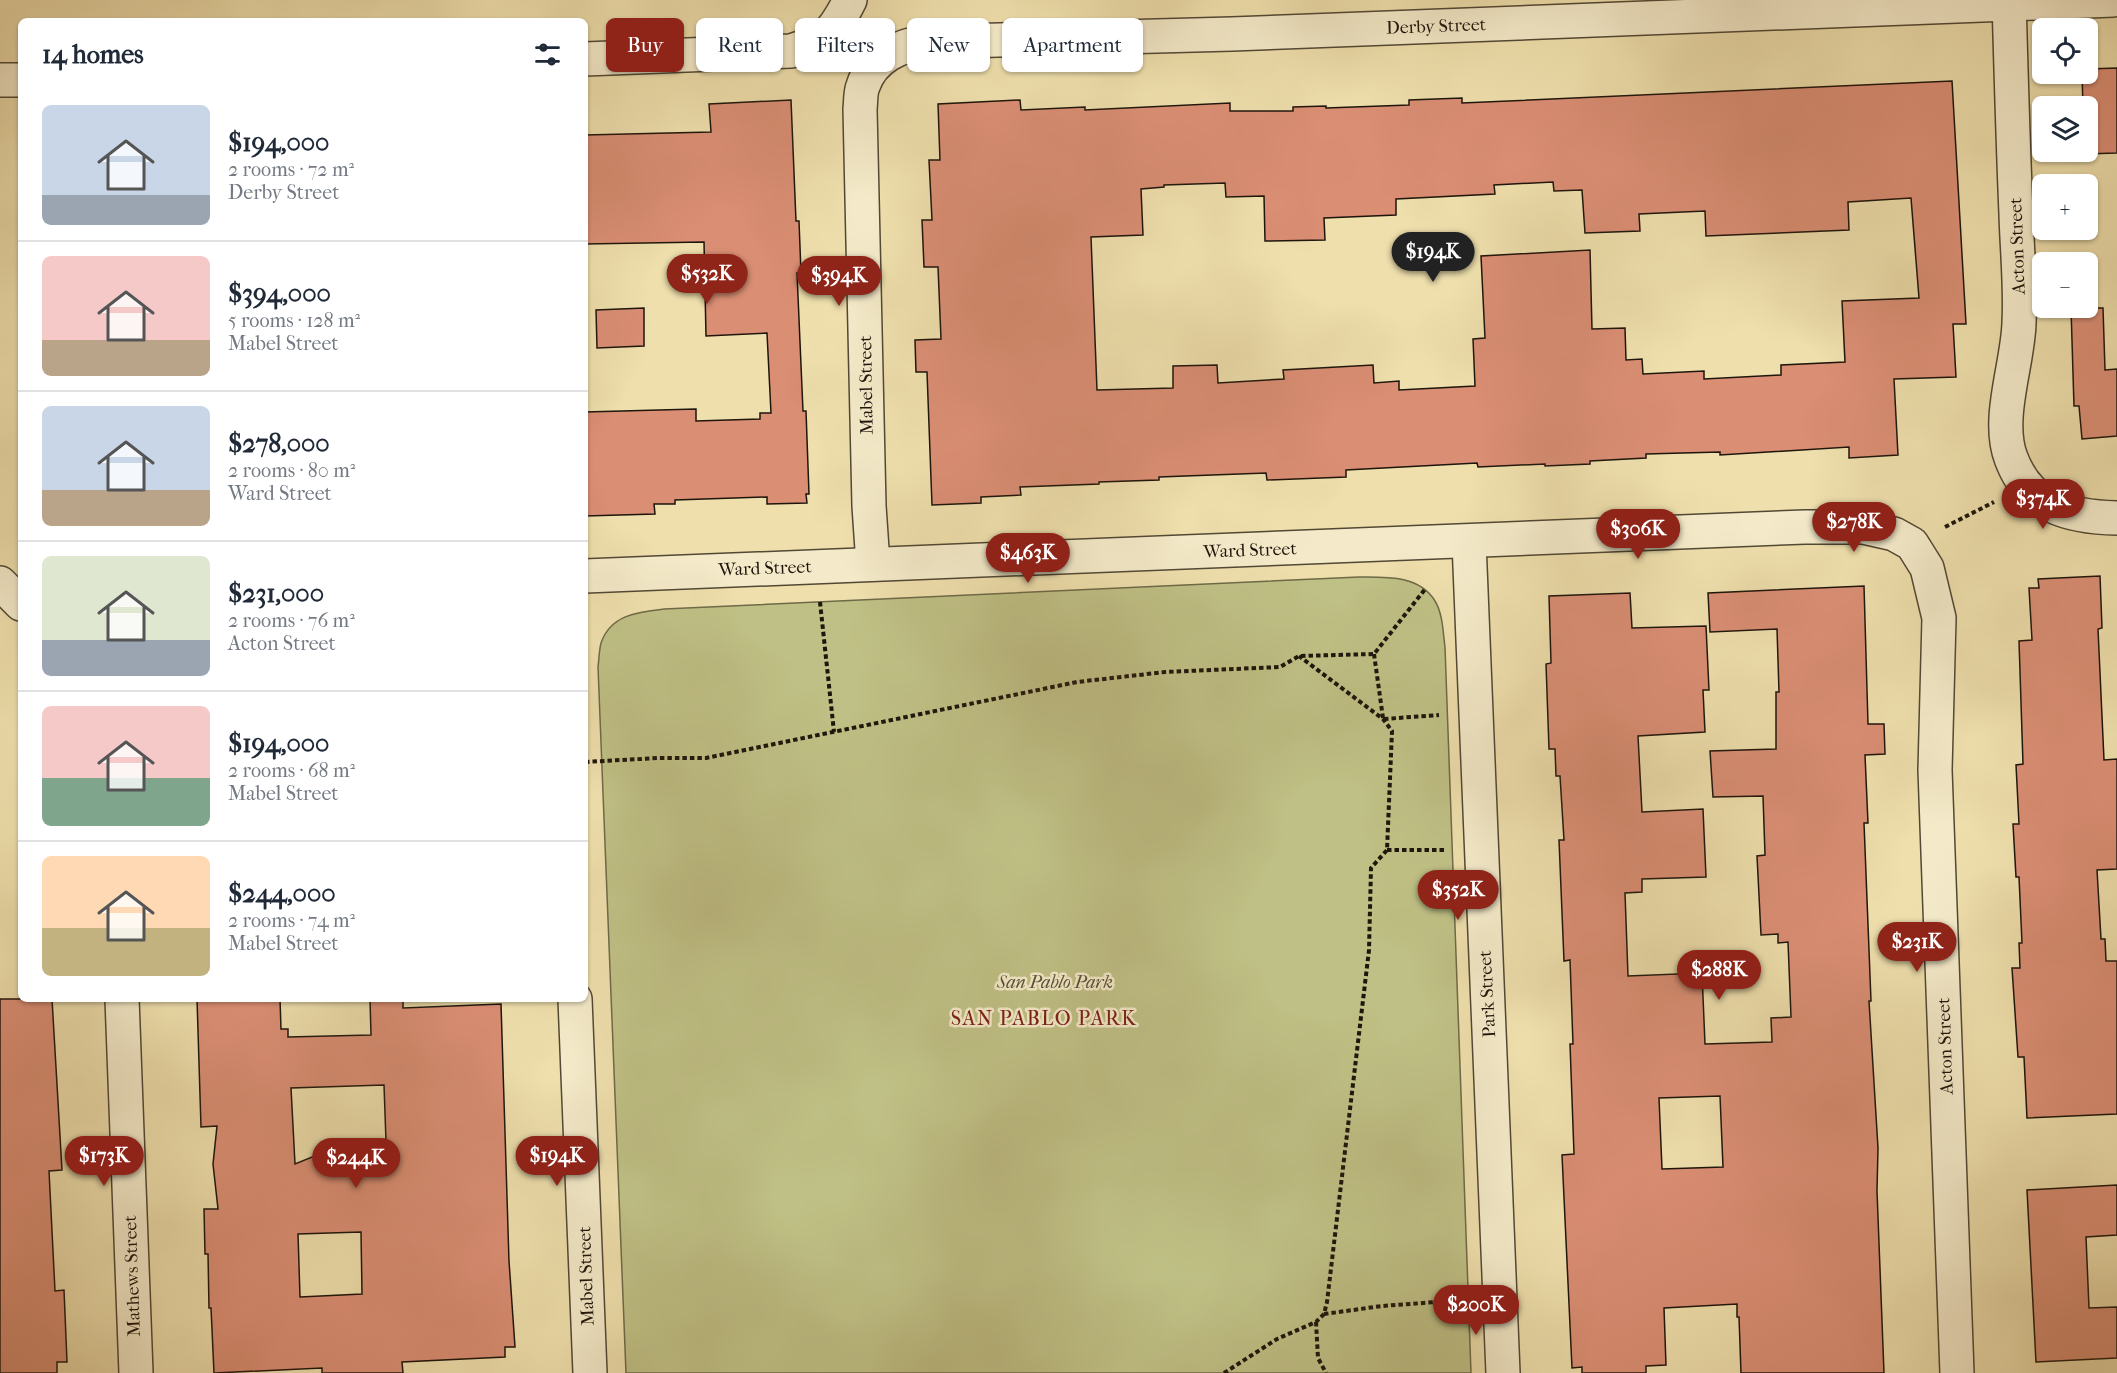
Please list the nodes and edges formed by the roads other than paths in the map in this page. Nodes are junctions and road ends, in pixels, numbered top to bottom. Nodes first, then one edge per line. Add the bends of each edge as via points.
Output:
1 (2112, 0) edge
2 (2009, 2) edge
3 (843, 14) edge
4 (895, 50) edge
5 (588, 59) edge
6 (870, 72) edge
7 (0, 80) edge
8 (18, 80) edge
9 (2117, 518) edge
10 (1469, 542) junction
11 (1912, 544) joint
12 (873, 564) junction
13 (588, 576) edge
14 (122, 1002) edge
15 (575, 1002) edge
16 (136, 1373) edge
17 (590, 1373) edge
18 (1503, 1373) edge
19 (1957, 1373) edge

1 - 2 street, Derby Street
2 - 4 street, Derby Street via 1232,34 926,42
2 - 9 street, Acton Street via 2019,324 2005,437 2010,458 2025,486 2039,499 2059,510 2092,518
3 - 5 street via 817,43 791,51
6 - 12 street, Mabel Street via 862,86 860,109 868,506
7 - 8 street
10 - 11 street, Ward Street via 1863,527 1894,534
10 - 12 street, Ward Street
10 - 18 street, Park Street
11 - 19 street, Acton Street via 1927,568 1939,618 1935,770
12 - 13 street, Ward Street
14 - 16 street, Mathews Street
15 - 17 street, Mabel Street

